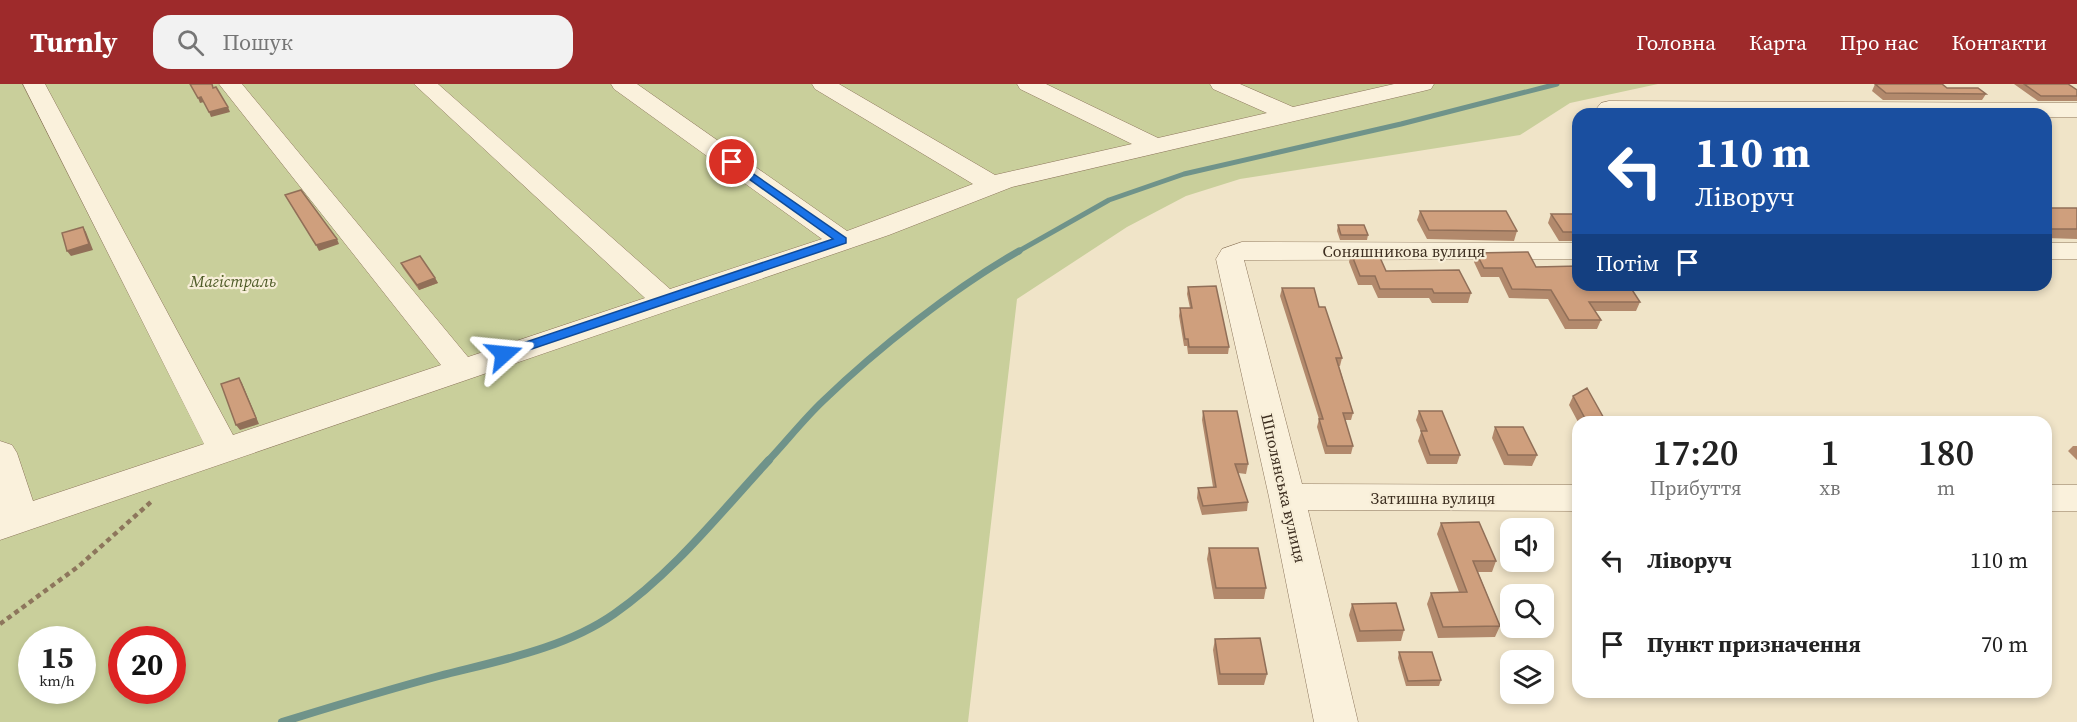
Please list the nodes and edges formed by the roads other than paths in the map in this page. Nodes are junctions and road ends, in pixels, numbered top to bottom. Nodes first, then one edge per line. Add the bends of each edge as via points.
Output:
1 (34, 84) edge
2 (230, 84) edge
3 (425, 84) edge
4 (622, 84) edge
5 (823, 84) edge
6 (1028, 84) edge
7 (1221, 84) edge
8 (1422, 84) edge
9 (2052, 110) edge
10 (2077, 110) edge
11 (1289, 114) junction
12 (1153, 145) junction
13 (993, 184) junction
14 (842, 240) junction
15 (1572, 251) edge
16 (2052, 251) edge
17 (2077, 251) edge
18 (1232, 255) joint
19 (665, 300) junction
20 (461, 369) junction
21 (224, 450) junction
22 (0, 453) edge
23 (1287, 497) junction
24 (1572, 498) edge
25 (2052, 498) edge
26 (2077, 498) edge
27 (10, 522) edge
28 (1336, 722) edge

1 - 21 street
2 - 20 street
3 - 19 street
4 - 14 street
5 - 13 street
6 - 12 street
7 - 11 street
8 - 11 street
9 - 10 street
11 - 12 street
12 - 13 street
13 - 14 street
14 - 19 street
15 - 18 street, Соняшникова вулиця via 1242,250
16 - 17 street
18 - 23 street, Шполянська вулиця
19 - 20 street
20 - 21 street
21 - 27 street
22 - 27 street
23 - 24 street, Затишна вулиця
23 - 28 street, Шполянська вулиця
25 - 26 street

